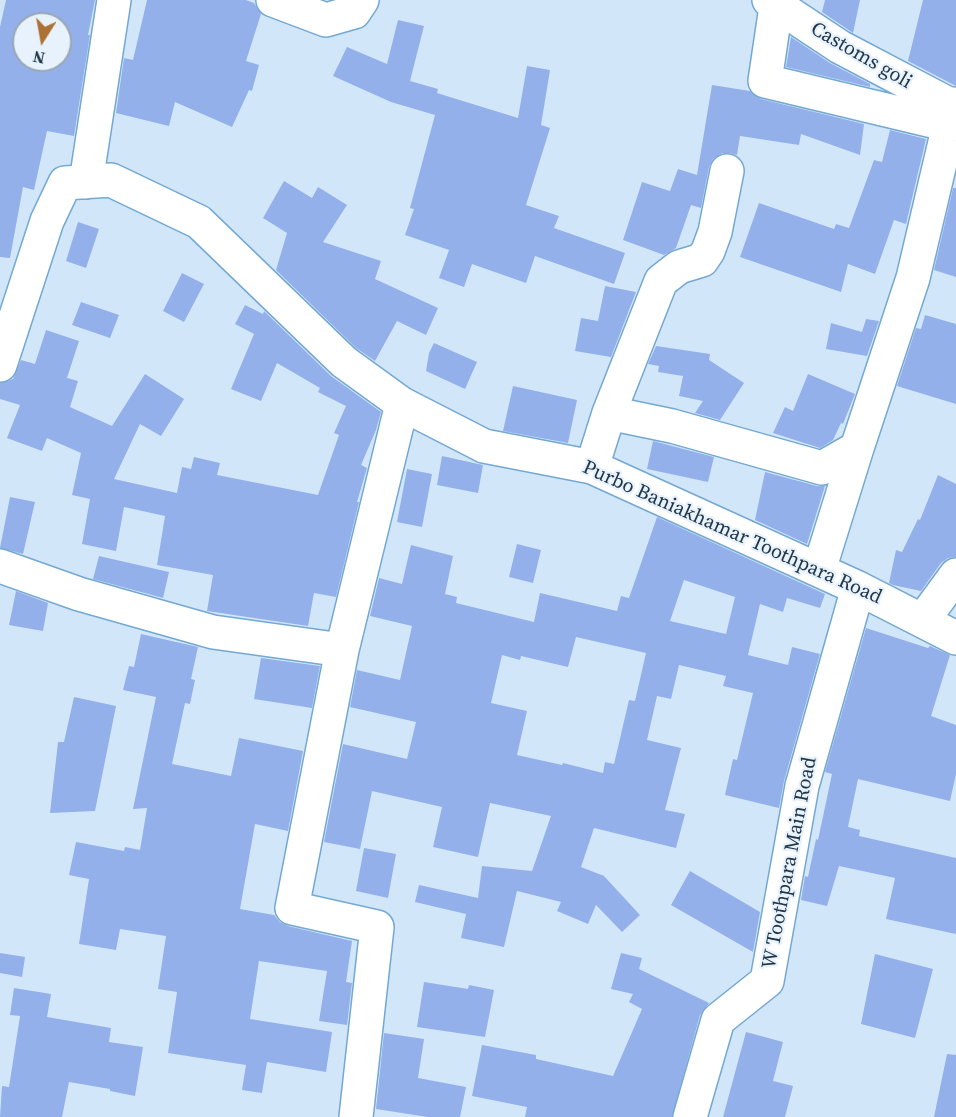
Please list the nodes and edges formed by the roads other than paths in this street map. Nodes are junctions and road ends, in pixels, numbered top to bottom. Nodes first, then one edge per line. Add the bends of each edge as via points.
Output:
1 (114, 0) edge
2 (273, 0) edge
3 (362, 0) edge
4 (774, 2) edge
5 (954, 111) edge
6 (727, 171) dead end
7 (86, 182) junction
8 (0, 365) edge
9 (402, 404) junction
10 (609, 413) junction
11 (857, 447) junction
12 (592, 467) junction
13 (0, 566) edge
14 (819, 570) junction
15 (956, 575) edge
16 (858, 588) junction
17 (923, 620) junction
18 (956, 638) edge
19 (342, 650) junction
20 (356, 1117) edge
21 (690, 1117) edge

1 - 7 street
2 - 3 street via 326,20 354,12
4 - 5 street, Castoms goli via 840,47
4 - 5 street via 765,81
5 - 11 street via 913,278
6 - 10 street via 708,251 702,260 679,267 661,281
7 - 8 street, Purbo Baniakhamar Toothpara Road via 65,183 47,221
7 - 9 street, Purbo Baniakhamar Toothpara Road via 111,180 199,222 344,362
9 - 12 street, Purbo Baniakhamar Toothpara Road via 484,446
9 - 19 street
10 - 11 street via 672,426 822,468
10 - 12 street
11 - 14 street
12 - 14 street, Purbo Baniakhamar Toothpara Road
13 - 19 street via 79,594 213,632
14 - 16 street, Purbo Baniakhamar Toothpara Road
15 - 17 street
16 - 17 street, Purbo Baniakhamar Toothpara Road
16 - 21 street, W Toothpara Main Road via 802,786 767,981 718,1020
17 - 18 street, Purbo Baniakhamar Toothpara Road
19 - 20 street via 292,908 377,927

